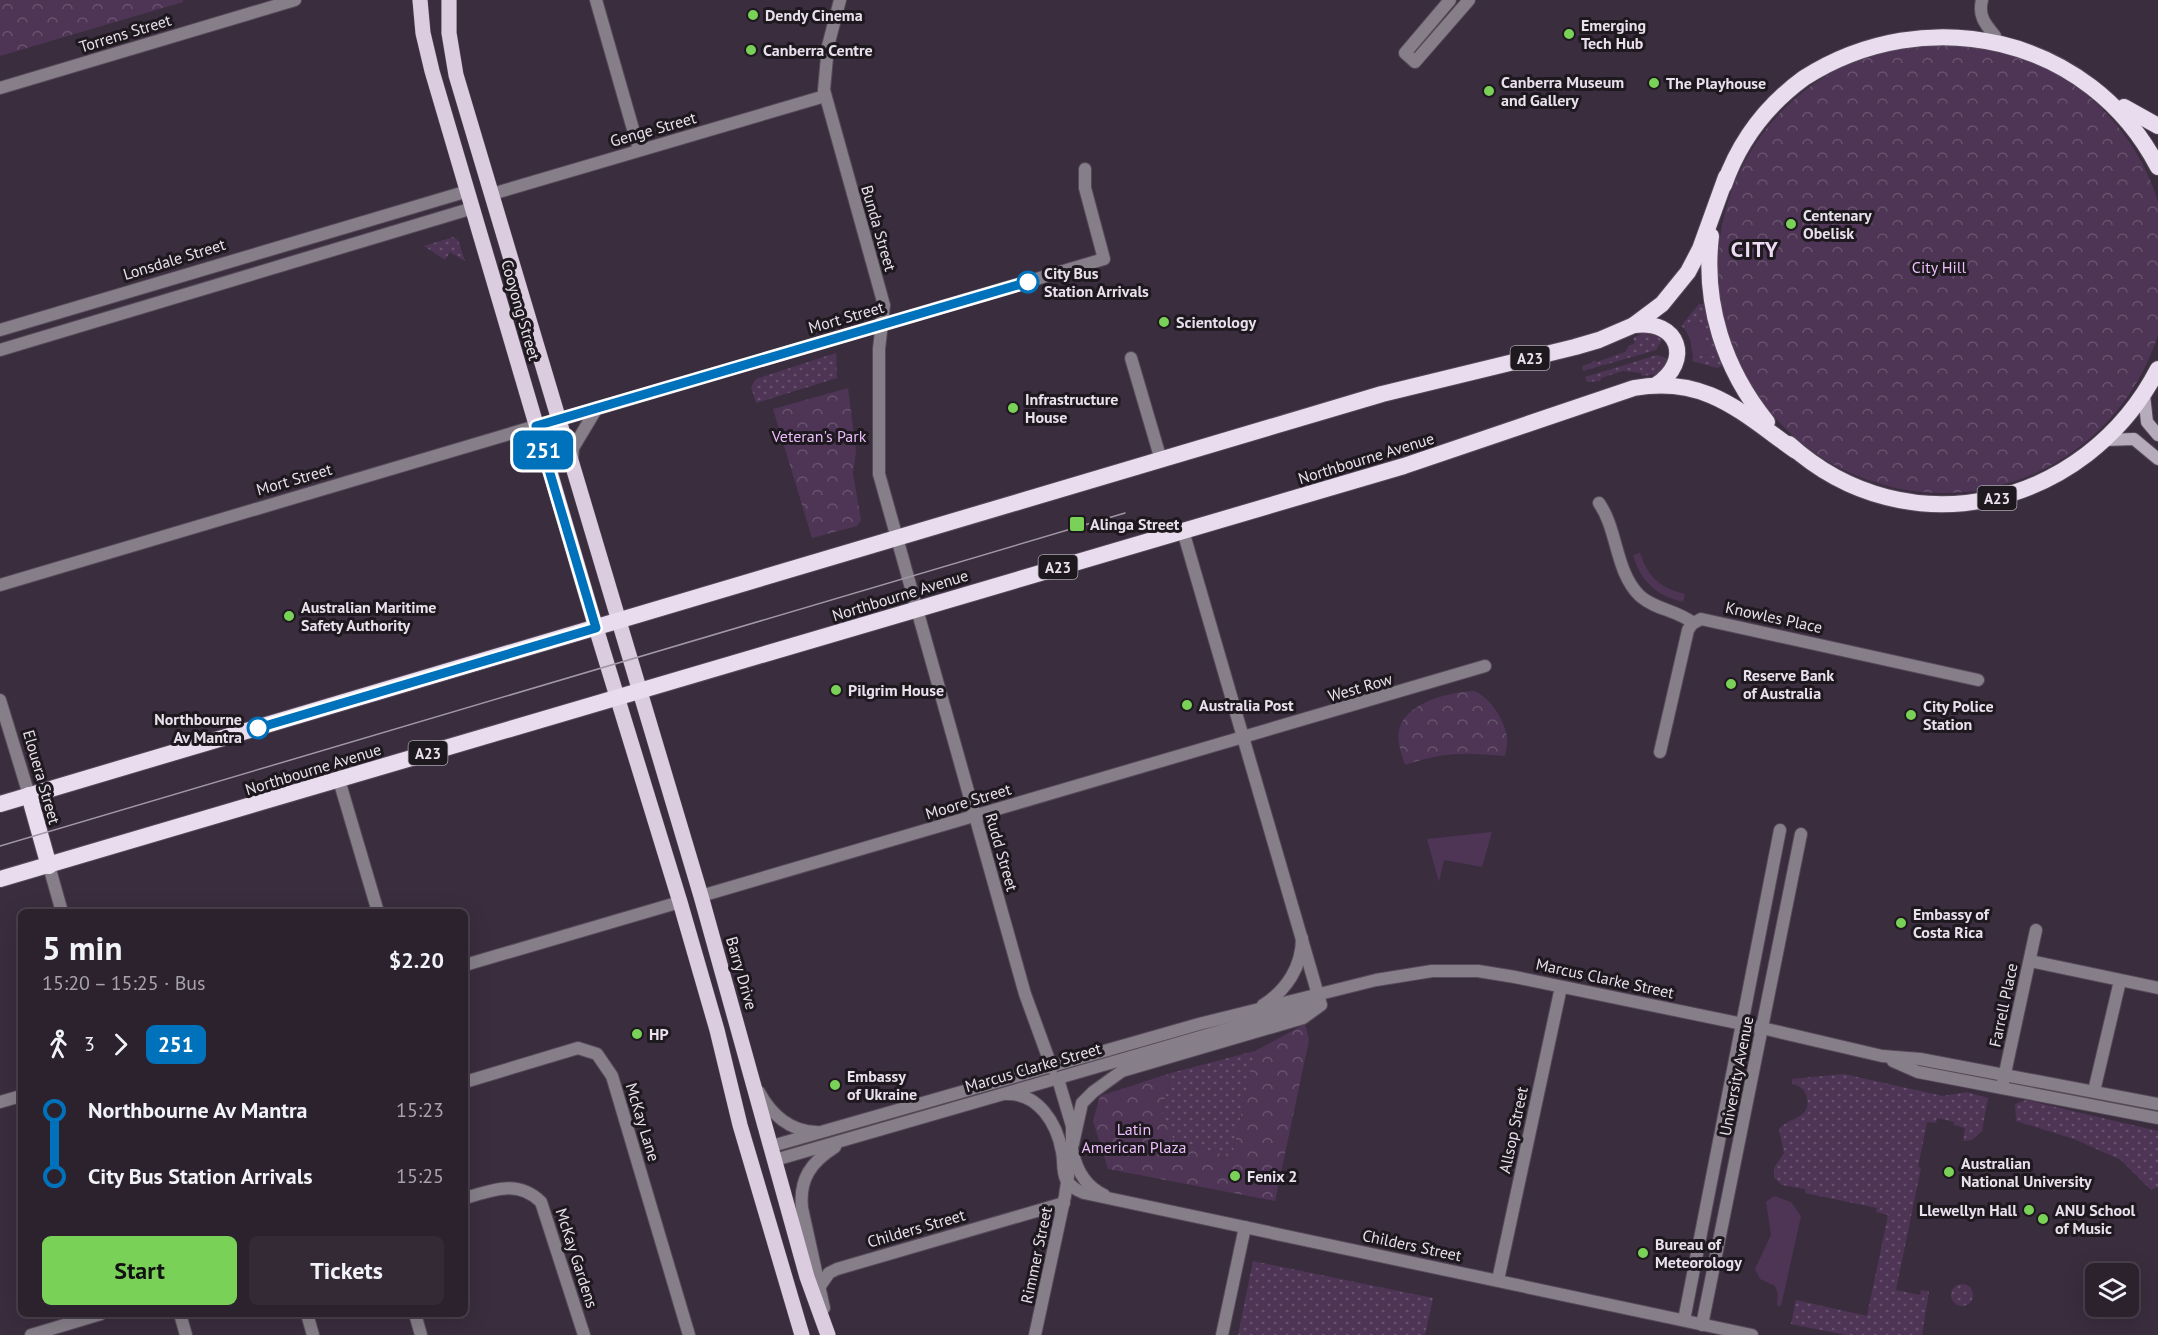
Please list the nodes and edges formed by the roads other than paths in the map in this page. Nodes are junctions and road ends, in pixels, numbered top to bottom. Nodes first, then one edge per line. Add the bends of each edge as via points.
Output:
1 (295, 0) edge
2 (420, 0) edge
3 (596, 0) edge
4 (840, 0) edge
5 (1450, 0) edge
6 (1469, 0) edge
7 (1982, 0) edge
8 (448, 4) edge
9 (1995, 36) junction
10 (0, 88) edge
11 (825, 96) junction
12 (2108, 97) junction
13 (2158, 126) edge
14 (639, 150) junction
15 (2158, 167) edge
16 (1085, 169) dead end
17 (1726, 177) junction
18 (468, 190) junction
19 (492, 194) junction
20 (473, 208) junction
21 (339, 229) junction
22 (344, 246) junction
23 (20, 324) junction
24 (1634, 325) junction
25 (880, 326) junction
26 (0, 330) edge
27 (535, 341) junction
28 (25, 342) junction
29 (513, 348) junction
30 (0, 350) edge
31 (1131, 358) dead end
32 (2158, 369) edge
33 (1656, 386) junction
34 (2144, 395) junction
35 (597, 408) junction
36 (559, 420) junction
37 (536, 426) junction
38 (2158, 435) edge
39 (2106, 440) junction
40 (1796, 450) junction
41 (2158, 459) edge
42 (1161, 460) junction
43 (572, 464) junction
44 (1599, 503) dead end
45 (1183, 531) junction
46 (897, 539) junction
47 (0, 585) edge
48 (916, 609) junction
49 (618, 622) junction
50 (1693, 623) junction
51 (596, 628) junction
52 (1485, 666) dead end
53 (1978, 680) dead end
54 (639, 691) junction
55 (617, 697) junction
56 (0, 700) edge
57 (1244, 738) junction
58 (1660, 752) dead end
59 (339, 780) junction
60 (28, 795) junction
61 (0, 804) edge
62 (974, 816) junction
63 (1780, 830) dead end
64 (1801, 834) dead end
65 (49, 866) junction
66 (0, 879) edge
67 (701, 896) junction
68 (680, 902) junction
69 (61, 909) edge
70 (377, 909) edge
71 (2036, 930) dead end
72 (1302, 938) junction
73 (2030, 961) junction
74 (468, 964) edge
75 (2120, 981) junction
76 (1561, 987) junction
77 (2158, 988) edge
78 (1319, 995) junction
79 (1248, 1012) junction
80 (1742, 1023) junction
81 (1762, 1028) junction
82 (1882, 1056) junction
83 (1055, 1073) junction
84 (2005, 1074) junction
85 (468, 1081) edge
86 (755, 1083) junction
87 (2002, 1087) junction
88 (2094, 1091) junction
89 (1007, 1094) junction
90 (18, 1097) edge
91 (0, 1102) edge
92 (2158, 1104) edge
93 (2158, 1118) edge
94 (822, 1132) junction
95 (849, 1138) junction
96 (1072, 1147) junction
97 (774, 1153) junction
98 (751, 1159) junction
99 (1068, 1183) junction
100 (468, 1197) edge
101 (1116, 1199) junction
102 (1064, 1203) junction
103 (1245, 1227) junction
104 (1498, 1280) junction
105 (820, 1286) junction
106 (91, 1317) edge
107 (181, 1317) edge
108 (308, 1317) edge
109 (416, 1317) edge
110 (1684, 1320) junction
111 (1702, 1325) junction
112 (801, 1333) edge
113 (31, 1335) edge
114 (186, 1335) edge
115 (313, 1335) edge
116 (421, 1335) edge
117 (584, 1335) edge
118 (689, 1335) edge
119 (828, 1335) edge
120 (1035, 1335) edge
121 (1222, 1335) edge
122 (1752, 1335) edge

1 - 10 street, Torrens Street
2 - 18 main road, Cooyong Street via 427,51
3 - 14 street
4 - 11 street, Bunda Street via 828,46
5 - 6 street via 1405,53 1415,62
7 - 9 street via 1982,19
8 - 19 main road, Cooyong Street via 456,75
9 - 12 highway, A23 via 2057,60
9 - 17 highway, A23 via 1943,31 1907,34 1861,46 1829,61 1792,86 1765,114 1742,145
11 - 14 street, Genge Street
11 - 25 street, Bunda Street via 884,305
12 - 13 highway, A23
12 - 15 highway, A23 via 2132,124
14 - 19 street, Genge Street
16 - 25 street, Mort Street via 1085,188 1104,259
17 - 24 highway, A23 via 1688,272 1662,304
17 - 40 highway, A23 via 1715,214 1709,259 1718,333 1746,394 1766,421
18 - 19 main road, Lonsdale Street
18 - 20 main road, Cooyong Street
18 - 21 street, Lonsdale Street
19 - 20 main road
19 - 27 main road, Cooyong Street
20 - 22 street
20 - 29 main road, Cooyong Street
21 - 22 street
21 - 23 street, Lonsdale Street
22 - 28 street
23 - 26 street, Lonsdale Street
23 - 28 street
24 - 33 highway via 1658,326 1670,334 1677,346 1672,372
24 - 42 highway, A23 via 1599,340 1382,394
25 - 35 street, Mort Street
25 - 46 street, Bunda Street via 877,456
27 - 29 main road
27 - 36 main road, Cooyong Street
28 - 30 street
29 - 37 main road, Cooyong Street
31 - 42 street
32 - 34 highway, A23
33 - 40 highway, Northbourne Avenue / A23 via 1692,388 1714,395
33 - 45 highway, Northbourne Avenue / A23 via 1608,395 1433,457
34 - 38 main road via 2146,422
34 - 39 highway, A23
35 - 36 street, Mort Street
35 - 43 street via 573,448
36 - 37 main road, Mort Street
36 - 43 main road, Cooyong Street
37 - 47 street, Mort Street
37 - 51 main road, Cooyong Street
39 - 40 highway, A23 via 2073,466 2039,484 1997,498 1955,504 1909,501 1866,490 1844,481
39 - 41 main road via 2134,439
42 - 46 highway, A23
43 - 49 main road, Cooyong Street
44 - 50 street via 1634,590 1650,604
45 - 48 highway, Northbourne Avenue / A23
45 - 57 street
46 - 48 street, Rudd Street
46 - 49 highway, A23
48 - 54 highway, Northbourne Avenue / A23
48 - 62 street, Rudd Street
49 - 51 highway, A23
49 - 54 main road, Barry Drive
50 - 53 street, Knowles Place via 1707,620
50 - 58 street via 1687,633
51 - 55 main road
51 - 60 highway, A23
52 - 57 street, West Row
54 - 55 highway, Northbourne Avenue / A23
54 - 67 main road, Barry Drive
55 - 59 highway, Northbourne Avenue / A23
55 - 68 main road
56 - 60 street, Elouera Street
57 - 62 street, Moore Street
57 - 72 street
59 - 65 highway, Northbourne Avenue / A23
59 - 70 street
60 - 61 highway, A23
60 - 65 highway, Elouera Street
62 - 67 street, Moore Street
62 - 83 street, Rudd Street via 1025,994
63 - 80 street, University Avenue
64 - 81 street, University Avenue
65 - 66 highway, Northbourne Avenue / A23
65 - 69 street
67 - 86 main road, Barry Drive
68 - 74 street
68 - 98 main road
71 - 73 street, Farrell Place
72 - 78 street
72 - 79 street via 1296,969 1273,997
73 - 75 street
73 - 84 street, Farrell Place
75 - 77 street
75 - 88 street
76 - 78 street, Marcus Clarke Street via 1478,971 1432,971
76 - 80 street, Marcus Clarke Street
76 - 104 street, Allsop Street
78 - 79 street, Marcus Clarke Street
78 - 83 street, Marcus Clarke Street via 1300,1008
78 - 96 street, Marcus Clarke Street via 1321,1005 1303,1018 1128,1069 1093,1092 1080,1108
79 - 83 street, Marcus Clarke Street
80 - 81 street, Marcus Clarke Street
80 - 110 street, University Avenue
81 - 82 street, Marcus Clarke Street
81 - 111 street, University Avenue
82 - 84 street, Marcus Clarke Street
82 - 87 street, Marcus Clarke Street via 1918,1072
83 - 89 street, Marcus Clarke Street
83 - 94 street, Marcus Clarke Street
83 - 96 street, Rimmer Street via 1072,1126
84 - 87 street, Farrell Place
84 - 88 street, Marcus Clarke Street
85 - 118 street, McKay Lane via 578,1048 597,1054 612,1076
86 - 94 street via 769,1108 782,1120 798,1128
86 - 97 main road, Barry Drive
87 - 93 street, Marcus Clarke Street
88 - 92 street, Marcus Clarke Street
89 - 95 street, Marcus Clarke Street
89 - 99 street, Rimmer Street via 1021,1095 1040,1106 1058,1134
90 - 91 street
94 - 97 street, Marcus Clarke Street
95 - 97 street, Marcus Clarke Street
95 - 105 street via 814,1162 801,1191
96 - 99 street, Rimmer Street
96 - 101 street, Rimmer Street via 1083,1177 1095,1190
97 - 98 main road, Marcus Clarke Street
97 - 119 main road, Barry Drive via 807,1277
98 - 112 main road
99 - 101 street, Childers Street via 1084,1193
99 - 102 street, Rimmer Street
100 - 117 street, McKay Gardens via 516,1188 530,1191 541,1202
101 - 103 street, Childers Street
102 - 105 street, Childers Street via 831,1271
102 - 120 street, Rimmer Street
103 - 104 street, Childers Street
103 - 121 street
104 - 110 street, Childers Street
105 - 119 street
106 - 113 street
107 - 114 street
108 - 115 street
109 - 116 street
110 - 111 street, Childers Street
111 - 122 street, Childers Street

